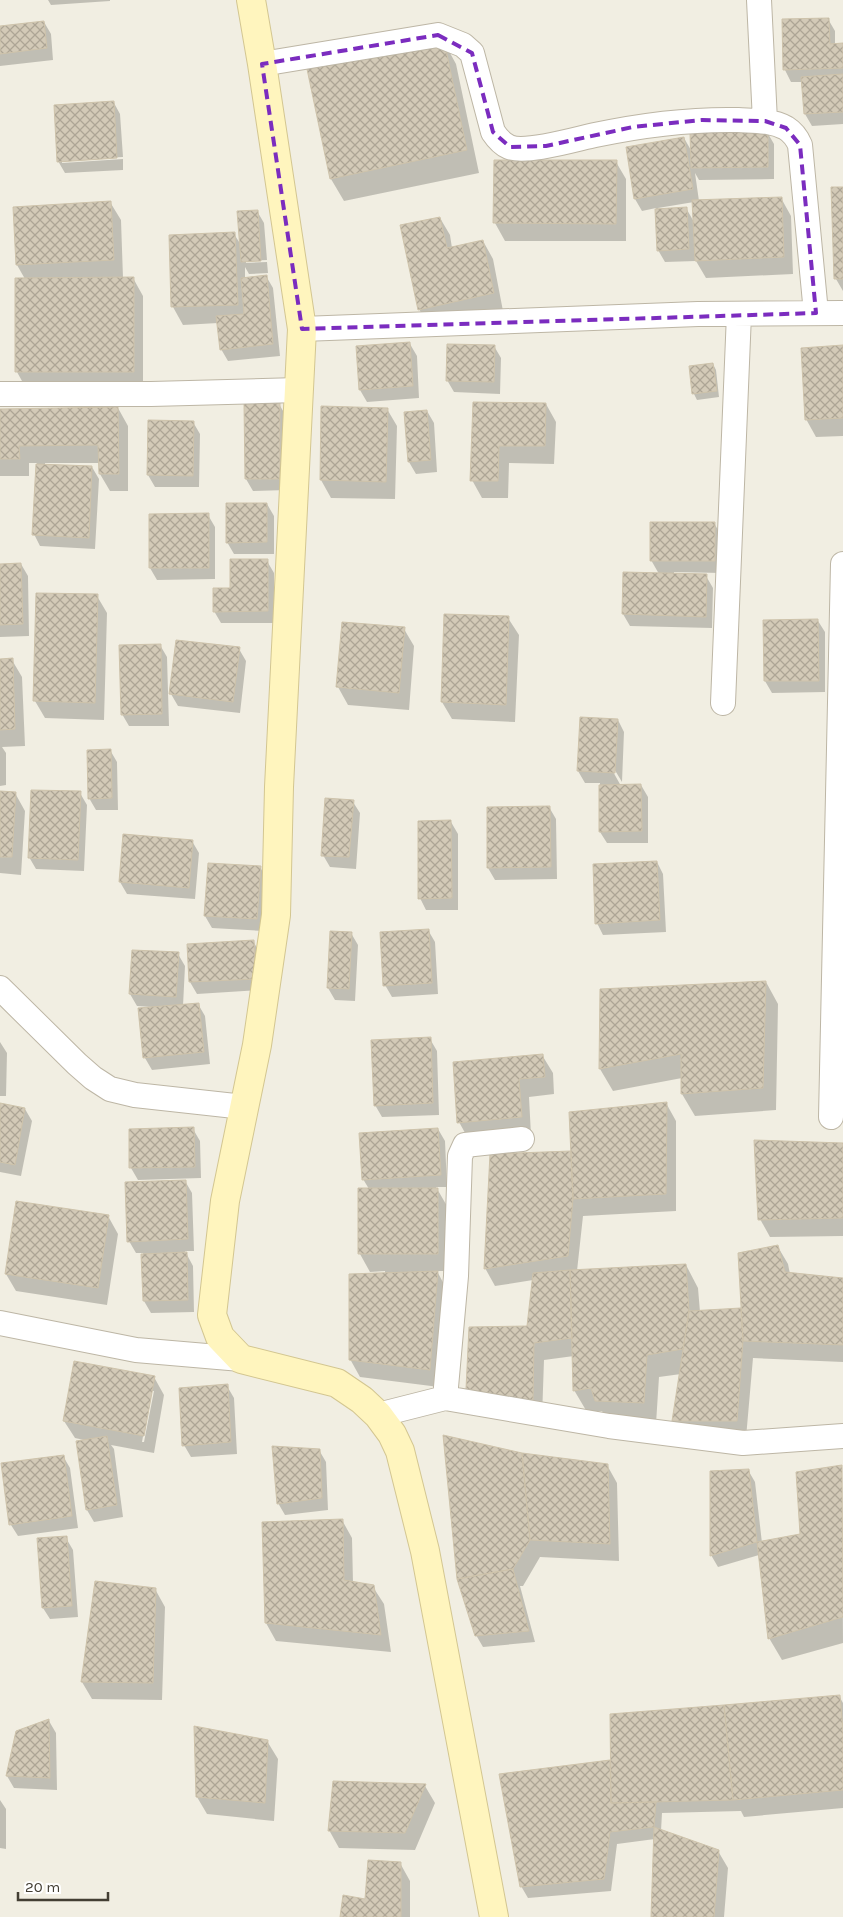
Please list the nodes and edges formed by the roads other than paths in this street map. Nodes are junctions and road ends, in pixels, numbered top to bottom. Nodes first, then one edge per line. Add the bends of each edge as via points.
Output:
1 (251, 0) edge
2 (765, 1) edge
3 (262, 64) junction
4 (765, 121) junction
5 (843, 312) edge
6 (816, 313) junction
7 (739, 314) junction
8 (302, 329) junction
9 (298, 390) junction
10 (0, 394) edge
11 (843, 564) edge
12 (723, 703) dead end
13 (0, 988) edge
14 (244, 1107) junction
15 (831, 1117) dead end
16 (522, 1138) dead end
17 (0, 1323) edge
18 (241, 1359) junction
19 (446, 1398) junction
20 (378, 1415) junction
21 (843, 1436) edge
22 (494, 1917) edge

1 - 3 street
2 - 4 street
3 - 4 street via 438,35 463,45 472,53 492,132 510,147 546,146 633,127 702,120
3 - 8 street
4 - 6 street via 786,128 796,136 800,145
5 - 6 street
6 - 7 street
7 - 8 street
7 - 12 street
8 - 9 street
9 - 10 street
9 - 14 street via 276,915 257,1045
11 - 15 street
13 - 14 street via 77,1064 110,1089
14 - 18 street via 225,1201 212,1315 220,1337
16 - 19 street via 465,1146 460,1156 456,1276
17 - 18 street via 136,1350
18 - 20 street via 337,1383
19 - 20 street
19 - 21 street via 610,1426 743,1443
20 - 22 street via 400,1451 425,1551

